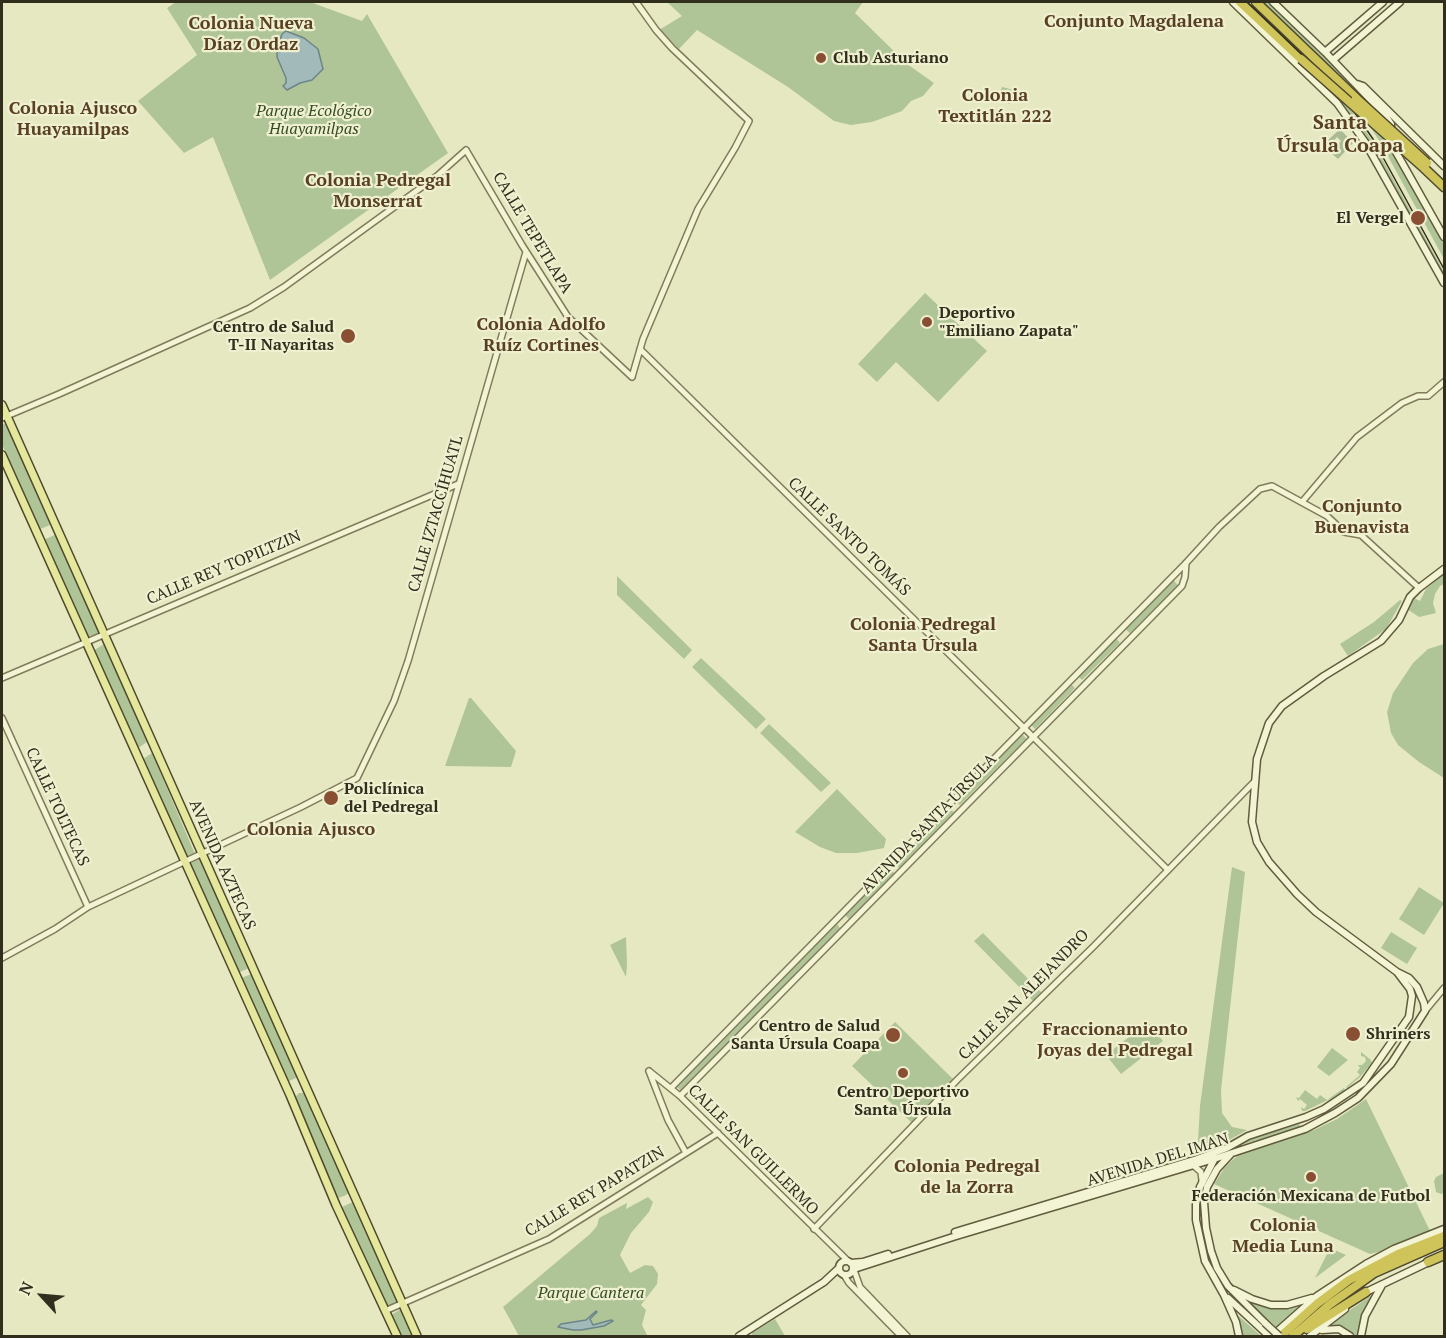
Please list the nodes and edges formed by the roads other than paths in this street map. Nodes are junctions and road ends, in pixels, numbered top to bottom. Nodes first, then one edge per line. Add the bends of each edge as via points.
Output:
1 (636, 2) edge
2 (1233, 2) edge
3 (1240, 2) edge
4 (1256, 2) edge
5 (1273, 2) edge
6 (1400, 2) edge
7 (1381, 3) edge
8 (1387, 13) junction
9 (1357, 24) junction
10 (1365, 32) junction
11 (1325, 52) junction
12 (1333, 60) junction
13 (1357, 84) junction
14 (1425, 166) junction
15 (1444, 166) edge
16 (1444, 180) edge
17 (1444, 187) edge
18 (1444, 237) edge
19 (526, 252) junction
20 (1444, 283) edge
21 (640, 349) junction
22 (1444, 382) edge
23 (2, 405) edge
24 (4, 417) edge
25 (2, 454) edge
26 (458, 484) junction
27 (1302, 502) junction
28 (1186, 563) junction
29 (1444, 569) edge
30 (1419, 588) junction
31 (105, 634) junction
32 (85, 642) junction
33 (2, 678) edge
34 (2, 718) edge
35 (1024, 728) junction
36 (1033, 737) junction
37 (1254, 782) junction
38 (202, 853) junction
39 (185, 861) junction
40 (1168, 870) junction
41 (88, 907) junction
42 (2, 958) edge
43 (1397, 972) junction
44 (1444, 988) edge
45 (1425, 1011) junction
46 (1381, 1060) junction
47 (1391, 1064) junction
48 (1384, 1071) junction
49 (671, 1088) junction
50 (680, 1096) junction
51 (717, 1133) junction
52 (1227, 1148) junction
53 (1235, 1151) junction
54 (686, 1153) junction
55 (1214, 1159) junction
56 (1193, 1165) junction
57 (1202, 1181) junction
58 (1206, 1228) junction
59 (814, 1229) junction
60 (1444, 1229) edge
61 (1198, 1230) junction
62 (1444, 1239) edge
63 (837, 1251) junction
64 (1383, 1255) junction
65 (1444, 1256) edge
66 (1428, 1262) joint
67 (852, 1266) junction
68 (841, 1271) junction
69 (1341, 1280) junction
70 (1383, 1283) junction
71 (1228, 1286) junction
72 (1366, 1292) joint
73 (1224, 1295) junction
74 (1317, 1296) junction
75 (403, 1304) junction
76 (385, 1311) junction
77 (1293, 1324) junction
78 (1263, 1326) junction
79 (1309, 1334) edge
80 (397, 1336) edge
81 (417, 1336) edge
82 (739, 1336) edge
83 (901, 1336) edge
84 (907, 1336) edge
85 (1239, 1336) edge
86 (1270, 1336) edge
87 (1280, 1336) edge
88 (1287, 1336) edge
89 (1293, 1336) edge
90 (1299, 1336) edge
91 (1350, 1336) edge
92 (1361, 1336) edge

1 - 21 street via 672,48 749,122 698,209
2 - 20 main road via 1337,103 1365,142
3 - 14 highway, bridge
4 - 14 highway, bridge
5 - 11 main road
6 - 8 main road
7 - 8 main road
7 - 9 main road
8 - 10 main road
9 - 10 main road
9 - 11 main road
10 - 12 main road
11 - 12 main road
12 - 13 main road
13 - 15 main road
13 - 18 main road via 1391,124 1396,152
14 - 16 highway
14 - 17 highway
19 - 21 street, CALLE TEPETLAPA via 568,317 632,377
19 - 24 street, CALLE TEPETLAPA via 466,150 443,171 250,308
19 - 26 street, CALLE IZTACCÍHUATL
21 - 35 street, CALLE SANTO TOMÁS
22 - 27 street via 1428,396 1401,403 1358,437
23 - 24 main road, AVENIDA AZTECAS
24 - 31 main road, AVENIDA AZTECAS
25 - 32 main road, AVENIDA AZTECAS
26 - 31 street, CALLE REY TOPILTZIN
26 - 38 street, CALLE IZTACCÍHUATL via 394,701 357,778
27 - 28 street, AVENIDA SANTA ÚRSULA via 1272,486 1265,487 1219,527
27 - 30 street via 1327,516 1344,532 1361,535
28 - 35 street, AVENIDA SANTA ÚRSULA
28 - 36 street, AVENIDA SANTA ÚRSULA via 1182,585
29 - 30 main road
30 - 37 main road via 1382,641 1282,706 1269,723
31 - 32 street, CALLE REY TOPILTZIN
31 - 38 main road, AVENIDA AZTECAS
32 - 33 street, CALLE REY TOPILTZIN
32 - 39 main road, AVENIDA AZTECAS
34 - 41 street, CALLE TOLTECAS
35 - 36 street, CALLE SANTO TOMÁS
35 - 49 street, AVENIDA SANTA ÚRSULA
36 - 40 street, CALLE SANTO TOMÁS
36 - 50 street, AVENIDA SANTA ÚRSULA
37 - 40 street, CALLE SAN ALEJANDRO
37 - 43 main road via 1253,834 1269,862 1316,912
38 - 39 street
38 - 75 main road, AVENIDA AZTECAS
39 - 41 street
39 - 76 main road, AVENIDA AZTECAS
40 - 59 street, CALLE SAN ALEJANDRO
41 - 42 street
43 - 45 main road via 1417,987
43 - 46 main road, AVENIDA DEL IMAN via 1412,996 1409,1017
44 - 45 street
45 - 47 main road, AVENIDA DEL IMAN
46 - 47 street
46 - 48 street
46 - 52 main road, AVENIDA DEL IMAN via 1363,1083 1324,1109 1248,1136
47 - 48 main road, AVENIDA DEL IMAN
48 - 53 main road, AVENIDA DEL IMAN via 1358,1098 1315,1124
49 - 50 street, CALLE SAN GUILLERMO
49 - 54 street, CALLE SAN GUILLERMO via 649,1071
50 - 51 street, CALLE SAN GUILLERMO
51 - 54 street, CALLE REY PAPATZIN
51 - 59 street, CALLE SAN GUILLERMO
52 - 55 main road
52 - 67 main road, AVENIDA DEL IMAN
53 - 55 main road, AVENIDA DEL IMAN
53 - 58 main road via 1217,1169 1207,1187
54 - 75 street, CALLE REY PAPATZIN via 549,1239
55 - 56 main road, AVENIDA DEL IMAN
55 - 57 main road
56 - 57 street via 1201,1172
56 - 67 main road, AVENIDA DEL IMAN
57 - 61 main road via 1196,1204
58 - 61 street
58 - 71 main road via 1214,1260
59 - 63 street, CALLE SAN GUILLERMO
60 - 64 main road
61 - 73 main road via 1205,1261
62 - 64 highway
62 - 77 highway via 1413,1247 1370,1268
62 - 79 highway via 1337,1302
62 - 88 highway via 1394,1258 1360,1278 1326,1301
62 - 89 highway via 1374,1274
63 - 67 street, CALLE SAN GUILLERMO
63 - 68 street
64 - 69 main road
65 - 66 highway
66 - 70 main road
67 - 68 main road
67 - 68 main road
67 - 84 street, CALLE SAN GUILLERMO via 860,1287
68 - 82 main road
68 - 83 street
69 - 74 main road
69 - 77 highway
70 - 72 main road
70 - 92 main road via 1365,1316
71 - 74 main road via 1271,1305 1287,1305
71 - 78 main road
72 - 79 highway
73 - 78 main road
73 - 85 main road
74 - 86 main road
75 - 76 street, CALLE REY PAPATZIN
75 - 81 main road, AVENIDA AZTECAS
76 - 80 main road, AVENIDA AZTECAS
77 - 87 highway
78 - 86 main road
78 - 87 main road, bridge
79 - 90 highway
79 - 91 main road via 1332,1328

